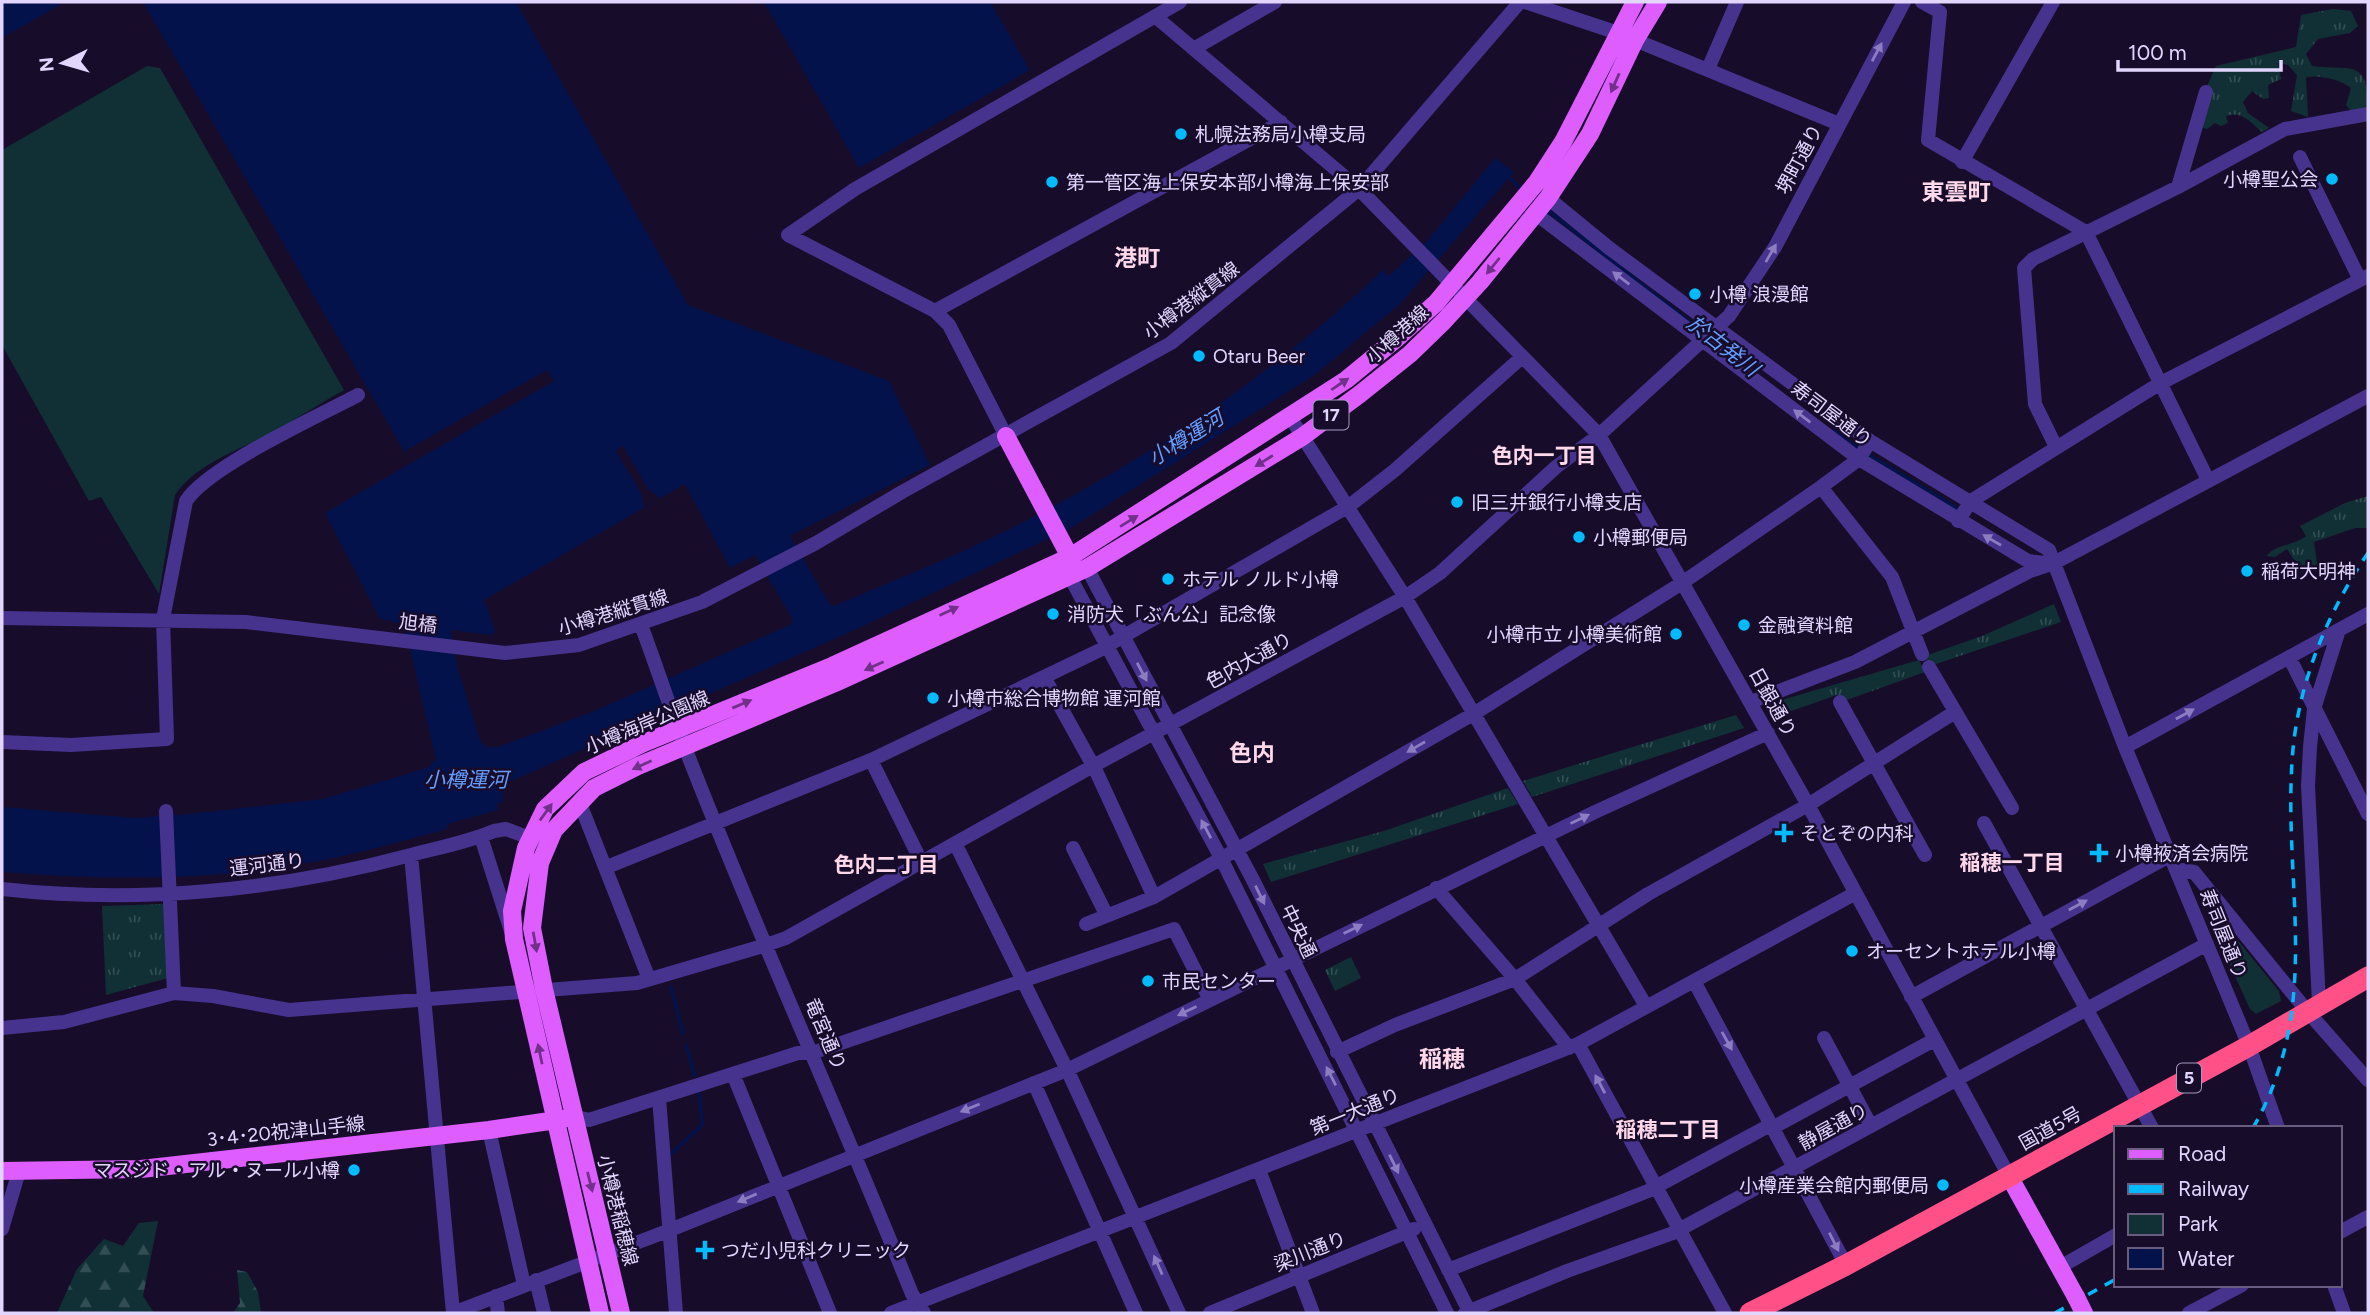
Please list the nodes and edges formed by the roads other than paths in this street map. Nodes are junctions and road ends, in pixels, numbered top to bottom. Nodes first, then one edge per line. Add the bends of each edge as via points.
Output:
1 (1180, 2) edge
2 (1275, 2) edge
3 (1523, 2) edge
4 (1635, 2) edge
5 (1658, 2) edge
6 (1737, 2) edge
7 (1904, 2) edge
8 (1922, 2) edge
9 (2053, 2) edge
10 (1156, 17) junction
11 (1618, 33) junction
12 (1635, 40) junction
13 (1195, 48) junction
14 (1708, 69) junction
15 (2206, 92) dead end
16 (2368, 114) edge
17 (1281, 122) junction
18 (1839, 124) junction
19 (2300, 158) dead end
20 (1962, 162) junction
21 (2178, 187) junction
22 (1359, 190) junction
23 (1548, 198) junction
24 (1536, 214) junction
25 (2086, 232) junction
26 (2364, 278) edge
27 (1452, 284) junction
28 (1465, 298) junction
29 (936, 311) junction
30 (1709, 332) junction
31 (1521, 358) junction
32 (2159, 384) junction
33 (358, 395) dead end
34 (2368, 396) edge
35 (1290, 417) junction
36 (1599, 435) junction
37 (1006, 436) junction
38 (1303, 437) junction
39 (1870, 441) junction
40 (2056, 447) junction
41 (1859, 459) junction
42 (2208, 480) junction
43 (1821, 487) junction
44 (1349, 506) junction
45 (1964, 511) junction
46 (1070, 557) junction
47 (2054, 563) junction
48 (1087, 568) junction
49 (1070, 577) junction
50 (1682, 583) junction
51 (1405, 597) junction
52 (2368, 614) edge
53 (2, 618) edge
54 (163, 619) junction
55 (641, 625) junction
56 (2339, 630) junction
57 (1911, 631) junction
58 (1123, 636) junction
59 (1109, 644) junction
60 (478, 650) joint
61 (2289, 657) junction
62 (1044, 677) junction
63 (1751, 702) junction
64 (1840, 702) dead end
65 (2314, 709) junction
66 (1955, 712) junction
67 (1475, 713) junction
68 (1170, 725) junction
69 (1156, 732) junction
70 (1768, 733) junction
71 (682, 739) junction
72 (2, 742) edge
73 (2125, 747) junction
74 (871, 760) junction
75 (1873, 764) junction
76 (1093, 766) junction
77 (579, 801) junction
78 (1808, 805) junction
79 (2012, 808) dead end
80 (2368, 814) edge
81 (167, 816) dead end
82 (1984, 823) dead end
83 (716, 824) junction
84 (481, 836) junction
85 (1546, 836) junction
86 (530, 838) junction
87 (956, 845) junction
88 (1073, 848) dead end
89 (1237, 851) junction
90 (411, 855) junction
91 (1925, 855) dead end
92 (1221, 858) junction
93 (921, 861) junction
94 (2174, 862) junction
95 (607, 867) junction
96 (1436, 888) junction
97 (2, 889) edge
98 (172, 894) junction
99 (1854, 894) junction
100 (1154, 897) junction
101 (1106, 914) junction
102 (1086, 924) dead end
103 (2040, 926) junction
104 (1600, 927) junction
105 (514, 939) junction
106 (2207, 944) junction
107 (766, 946) junction
108 (1292, 960) junction
109 (1277, 968) junction
110 (2368, 976) edge
111 (649, 979) junction
112 (1515, 979) junction
113 (1694, 981) junction
114 (1023, 982) junction
115 (535, 990) junction
116 (174, 993) junction
117 (1911, 997) junction
118 (424, 1000) junction
119 (1210, 1000) junction
120 (1646, 1006) junction
121 (2313, 1007) junction
122 (2086, 1010) junction
123 (2, 1028) edge
124 (1825, 1038) dead end
125 (1934, 1040) junction
126 (1574, 1046) junction
127 (2249, 1046) junction
128 (1337, 1052) junction
129 (812, 1053) junction
130 (1067, 1070) junction
131 (733, 1074) junction
132 (1955, 1079) junction
133 (2368, 1080) edge
134 (1034, 1083) junction
135 (1850, 1086) junction
136 (659, 1098) junction
137 (2139, 1105) junction
138 (573, 1116) junction
139 (554, 1121) junction
140 (1375, 1125) junction
141 (1773, 1125) junction
142 (1871, 1126) junction
143 (2151, 1126) edge
144 (2277, 1126) edge
145 (489, 1130) junction
146 (1358, 1132) junction
147 (436, 1135) junction
148 (856, 1153) junction
149 (1796, 1168) junction
150 (1259, 1170) junction
151 (10, 1171) edge
152 (2009, 1176) junction
153 (778, 1185) junction
154 (1656, 1187) junction
155 (1136, 1217) junction
156 (2368, 1217) edge
157 (1425, 1226) junction
158 (2, 1229) edge
159 (670, 1230) junction
160 (1679, 1230) junction
161 (1100, 1231) junction
162 (1406, 1231) junction
163 (2342, 1231) edge
164 (2114, 1236) edge
165 (608, 1254) junction
166 (588, 1261) junction
167 (1846, 1265) junction
168 (2060, 1267) junction
169 (1448, 1270) junction
170 (1298, 1277) junction
171 (530, 1283) junction
172 (2238, 1287) edge
173 (2335, 1287) edge
174 (496, 1296) junction
175 (921, 1308) edge
176 (453, 1313) edge
177 (498, 1313) edge
178 (544, 1313) edge
179 (600, 1313) edge
180 (621, 1313) edge
181 (676, 1313) edge
182 (830, 1313) edge
183 (891, 1313) edge
184 (1136, 1313) edge
185 (1179, 1313) edge
186 (1210, 1313) edge
187 (1313, 1313) edge
188 (1447, 1313) edge
189 (1468, 1313) edge
190 (1725, 1313) edge
191 (1750, 1313) edge
192 (2084, 1313) edge
193 (2189, 1313) edge
194 (2344, 1313) edge

1 - 10 street
2 - 13 street
3 - 11 street
3 - 22 street, 小樽港縦貫線
4 - 11 main road, 小樽港線 / 17
5 - 12 main road, 小樽港線 / 17
6 - 14 street
18 -> 7 street, 堺町通り
8 - 20 street via 1940,12 1928,141
9 - 20 street
10 - 13 street, 日銀通り
10 - 29 street via 855,189 788,235
11 - 12 street
11 - 27 main road, 小樽港線 / 17 via 1563,142 1537,182
12 - 14 street
12 -> 23 main road, 小樽港線 / 17 via 1590,134
13 - 17 street, 日銀通り
14 - 18 street
15 - 21 street
16 - 21 street via 2285,128
17 - 22 street, 日銀通り
17 - 29 street
30 -> 18 street, 堺町通り via 1729,316 1759,272
19 - 26 street
20 - 25 street
21 - 25 street
22 - 27 street, 日銀通り
22 - 37 street, 小樽港縦貫線 via 1171,343
23 - 24 main road, 小樽港線 / 17
23 - 30 street, 寿司屋通り
24 -> 28 main road, 小樽港線 / 17
30 -> 24 street, 寿司屋通り
25 - 32 street
25 - 40 street via 2032,259 2024,268 2035,404
26 - 32 street
27 - 28 street, 日銀通り
35 -> 27 main road, 小樽港線 / 17 via 1356,372
28 - 31 street, 日銀通り
28 - 38 main road, 小樽港線 / 17 via 1410,354
29 - 37 street via 949,325
30 - 36 street, 色内大通り
30 - 39 street, 寿司屋通り
41 -> 30 street, 寿司屋通り
31 - 36 street, 日銀通り
31 - 44 street
32 - 40 street
32 - 42 street
33 - 54 street via 196,486 186,501
34 - 42 street
35 - 38 street
46 -> 35 main road, 小樽港線 / 17
36 - 50 street, 日銀通り
36 - 51 street, 色内大通り via 1556,467 1440,573
37 - 46 main road
37 - 55 street, 小樽港縦貫線 via 753,577 702,603
38 - 44 street
38 -> 48 main road, 小樽港線 / 17
39 - 41 street
39 - 45 street, 寿司屋通り
40 - 45 street
41 - 43 street
41 - 45 street, 寿司屋通り
42 - 47 street
43 - 50 street
43 - 57 street via 1892,577
44 - 51 street
44 - 58 street
47 -> 45 street, 寿司屋通り via 2028,561
45 - 47 street, 寿司屋通り via 2042,545
46 - 48 main road
46 - 49 main road
71 -> 46 main road, 小樽海岸公園線
47 - 57 street via 2030,570
47 - 73 street, 寿司屋通り
48 - 49 main road, 小樽港線 / 17
48 - 58 street, 中央通
49 - 59 street, 中央通
49 -> 71 main road, 小樽海岸公園線 via 835,683
50 - 63 street, 日銀通り
50 - 67 street
51 - 67 street
51 - 68 street, 色内大通り
52 - 56 street
53 - 54 street, 旭橋
54 - 60 street, 旭橋 via 246,622
54 - 72 street via 167,739 71,745
55 - 60 street, 小樽港縦貫線 via 557,649
55 - 71 street, 竜宮通り
56 - 61 street
56 - 65 street
57 - 63 street via 1855,662
57 - 66 street
58 - 59 street
58 -> 68 street, 中央通
59 - 62 street
59 - 69 street, 中央通
61 - 65 street
73 -> 61 street
62 - 74 street
62 - 76 street
63 - 70 street, 日銀通り
64 - 75 street
65 - 80 street
65 - 121 street via 2308,786
66 - 75 street
66 - 79 street
67 - 85 street
67 -> 89 street
68 - 69 street, 色内大通り
68 - 89 street, 中央通
69 - 76 street, 色内大通り
92 -> 69 street, 中央通
70 - 78 street, 日銀通り
85 -> 70 street
71 -> 77 main road, 小樽海岸公園線
71 - 83 street, 竜宮通り
86 -> 71 main road, 小樽海岸公園線 via 545,810 584,772 643,743
73 - 94 street, 寿司屋通り
74 - 83 street
74 - 93 street
75 - 78 street
75 - 91 street
76 - 87 street, 色内大通り
76 - 100 street
77 - 95 street
77 -> 115 main road, 小樽海岸公園線 via 554,830 540,863 532,928
78 - 99 street, 日銀通り
78 - 104 street via 1648,894
81 - 98 street
82 - 103 street
83 - 95 street
83 - 107 street, 竜宮通り
84 - 86 street, 運河通り via 506,829
84 - 90 street, 運河通り
84 - 105 street
85 - 96 street
85 - 104 street
86 - 105 main road, 小樽海岸公園線 via 512,911
87 - 93 street, 色内大通り
87 - 114 street
88 - 101 street
89 - 92 street
89 -> 108 street, 中央通
90 - 98 street, 運河通り via 293,882
90 - 118 street
92 - 100 street
92 - 109 street, 中央通
93 - 107 street, 色内大通り
103 -> 94 street
94 - 106 street, 寿司屋通り
94 - 121 street via 2194,872
95 - 111 street
108 -> 96 street
96 - 112 street
97 - 98 street, 運河通り via 52,895
98 - 116 street
99 - 113 street, 第一大通り
99 - 117 street, 日銀通り
100 - 101 street
101 - 102 street
103 - 117 street
103 - 122 street
104 - 112 street
104 - 120 street
105 - 115 main road, 小樽海岸公園線
106 - 122 street, 静屋通り
106 - 127 street, 寿司屋通り
107 - 111 street, 色内大通り
107 - 129 street, 竜宮通り
108 - 109 street
108 - 128 street, 中央通
109 - 119 street
146 -> 109 street, 中央通
110 - 121 highway, 国道5号 / 5
111 - 115 street, 色内大通り
112 - 126 street
112 - 128 street via 1395,1024
113 - 120 street, 第一大通り
113 -> 141 street
114 - 119 street via 1174,929
114 - 129 street
114 - 130 street
115 - 118 street, 色内大通り
115 - 138 main road, 小樽海岸公園線
139 -> 115 main road, 小樽海岸公園線
116 - 118 street, 色内大通り via 289,1010
116 - 123 street, 色内大通り via 64,1023
117 - 125 street, 日銀通り
118 - 147 street
119 -> 130 street
120 - 126 street, 第一大通り
121 - 127 highway, 国道5号 / 5
121 - 133 street
122 - 132 street, 静屋通り
122 - 137 street
124 - 135 street
125 - 132 street, 日銀通り
125 - 135 street
126 - 140 street, 第一大通り
154 -> 126 street
127 - 137 highway, 国道5号 / 5
127 - 144 street, 寿司屋通り
128 - 140 street, 中央通
129 - 131 street
129 - 148 street, 竜宮通り
130 - 134 street
130 - 155 street
131 - 136 street
131 - 153 street
132 - 142 street, 静屋通り
132 - 152 street, 日銀通り
134 -> 148 street
134 - 161 street
135 - 141 street
135 - 142 street
136 - 138 street via 590,1120
136 - 159 street
137 - 143 street
137 - 152 highway, 国道5号 / 5
138 - 139 main road, 3･4･20祝津山手線
138 -> 165 main road, 小樽港稲穂線
139 - 145 main road, 3･4･20祝津山手線
139 - 166 main road
140 - 146 street, 第一大通り
140 -> 157 street, 中央通
141 - 149 street
141 - 154 street
142 - 149 street, 静屋通り
145 - 147 main road, 3･4･20祝津山手線
145 - 171 street
146 - 150 street, 第一大通り
146 - 162 street, 中央通
147 - 151 main road, 3･4･20祝津山手線 via 141,1169
147 - 176 street
148 - 153 street
148 - 175 street, 竜宮通り
149 - 160 street, 静屋通り
149 -> 167 street
150 - 155 street, 第一大通り
150 - 170 street
151 - 158 street
152 - 167 highway, 国道5号 / 5
152 - 168 main road
153 -> 159 street
153 - 182 street
154 - 160 street
154 - 169 street
155 - 161 street, 第一大通り
185 -> 155 street
156 - 163 street
157 - 162 street, 梁川通り
157 - 169 street, 中央通
159 - 165 street
159 - 181 street
160 - 189 street, 静屋通り
160 - 190 street
161 - 175 street, 第一大通り
161 - 184 street
162 - 170 street, 梁川通り
162 - 188 street, 中央通
164 - 168 street
165 - 166 street
165 - 180 main road, 小樽港稲穂線
166 - 171 street
166 - 179 main road
167 - 191 highway, 国道5号 / 5
168 - 192 main road, bridge
169 - 189 street, 中央通
170 - 186 street, 梁川通り
170 - 187 street
171 - 174 street
171 - 178 street
172 - 193 street
173 - 194 street
174 - 176 street
174 - 177 street
175 - 183 street, 第一大通り

